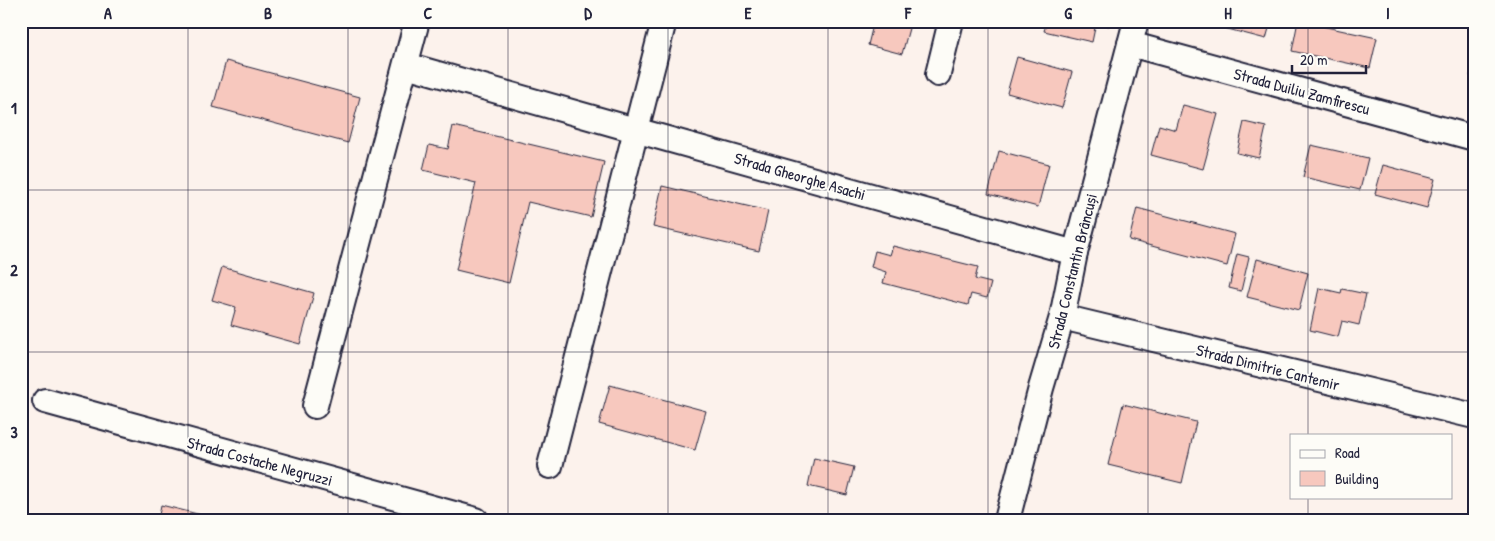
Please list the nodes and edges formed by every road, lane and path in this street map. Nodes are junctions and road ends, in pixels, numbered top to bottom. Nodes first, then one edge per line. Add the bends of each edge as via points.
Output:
1 (417, 21) edge
2 (664, 21) edge
3 (952, 21) edge
4 (1136, 21) edge
5 (1130, 44) junction
6 (406, 65) junction
7 (938, 74) dead end
8 (635, 130) junction
9 (1474, 138) edge
10 (1075, 253) junction
11 (1062, 317) junction
12 (45, 401) dead end
13 (315, 406) dead end
14 (1474, 416) edge
15 (550, 466) dead end
16 (476, 520) edge
17 (1007, 520) edge

1 - 6 street
2 - 8 street
3 - 7 street
4 - 5 street, Strada Constantin Brâncuși
5 - 9 street, Strada Duiliu Zamfirescu
5 - 10 street, Strada Constantin Brâncuși
6 - 8 street, Strada Gheorghe Asachi
6 - 13 street
8 - 10 street, Strada Gheorghe Asachi
8 - 15 street
10 - 11 street, Strada Constantin Brâncuși
11 - 14 street, Strada Dimitrie Cantemir
11 - 17 street, Strada Constantin Brâncuși
12 - 16 street, Strada Costache Negruzzi

